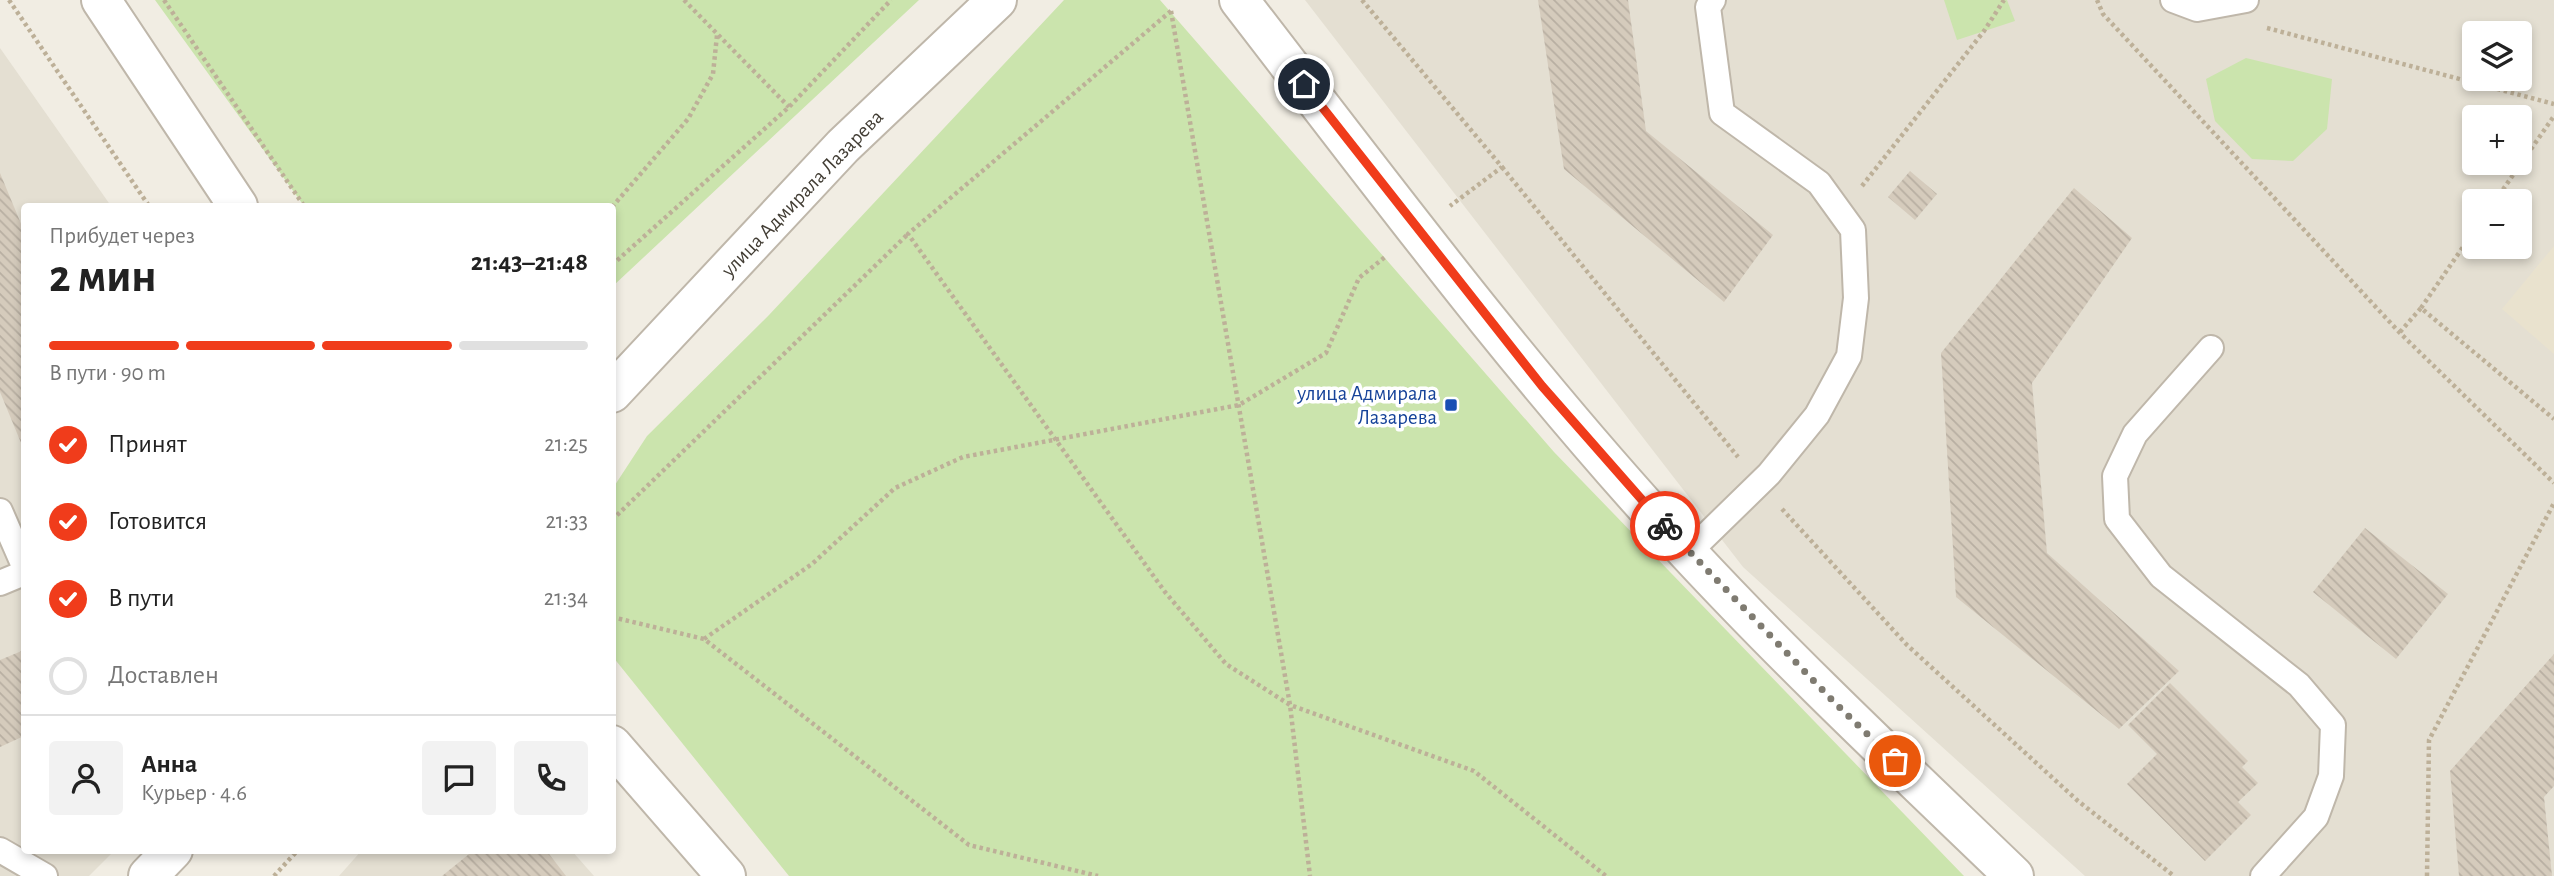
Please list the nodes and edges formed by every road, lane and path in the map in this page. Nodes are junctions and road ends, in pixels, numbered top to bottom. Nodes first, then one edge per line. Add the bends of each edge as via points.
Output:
1 (9, 0) edge
2 (101, 0) edge
3 (164, 0) edge
4 (684, 0) edge
5 (891, 0) edge
6 (997, 0) edge
7 (1239, 0) edge
8 (1362, 0) edge
9 (1713, 0) edge
10 (2004, 0) edge
11 (2097, 0) edge
12 (2173, 0) edge
13 (2246, 0) edge
14 (2263, 27) dead end
15 (718, 35) junction
16 (2554, 104) edge
17 (789, 107) junction
18 (2554, 116) edge
19 (1502, 167) junction
20 (2503, 189) edge
21 (147, 203) edge
22 (236, 203) edge
23 (302, 203) edge
24 (615, 203) edge
25 (1840, 214) junction
26 (1418, 231) junction
27 (908, 234) junction
28 (2462, 248) edge
29 (616, 261) edge
30 (2421, 308) junction
31 (2400, 332) junction
32 (2211, 348) dead end
33 (616, 389) edge
34 (1239, 405) junction
35 (2554, 419) edge
36 (1056, 441) junction
37 (1759, 483) junction
38 (2554, 483) edge
39 (2554, 503) edge
40 (0, 511) edge
41 (616, 516) edge
42 (1688, 553) junction
43 (21, 559) edge
44 (21, 574) edge
45 (0, 583) edge
46 (616, 618) edge
47 (704, 639) junction
48 (1290, 705) junction
49 (616, 750) edge
50 (0, 850) edge
51 (169, 854) edge
52 (294, 854) edge
53 (45, 876) edge
54 (148, 876) edge
55 (274, 876) edge
56 (726, 876) edge
57 (1098, 876) edge
58 (1311, 876) edge
59 (1606, 876) edge
60 (2014, 876) edge
61 (2174, 876) edge
62 (2263, 876) edge
63 (2427, 876) edge

1 - 21 path
2 - 22 street
3 - 23 path
4 - 15 path
5 - 17 path
6 - 33 street, улица Адмирала Лазарева via 844,146
7 - 26 street
8 - 19 path
9 - 25 lane via 1708,7 1722,113 1819,183
10 - 25 path
11 - 31 path via 2103,14
12 - 13 lane via 2197,9
14 - 16 path
15 - 17 path
15 - 24 path via 713,74 688,119
17 - 29 path
18 - 20 path
19 - 26 path
19 - 37 path
25 - 37 lane via 1853,230 1856,298 1849,356 1817,415
26 - 34 path via 1359,278 1326,353
26 - 42 street via 1542,386
27 - 34 path via 1171,11
27 - 36 path
27 - 41 path
28 - 30 path
30 - 31 path
30 - 35 path
31 - 38 path
32 - 62 lane via 2135,434 2115,476 2117,519 2161,576 2300,685 2333,725 2330,776 2316,817
34 - 36 path
34 - 48 path
36 - 47 path via 963,457 895,488 811,564
36 - 48 path via 1165,592 1226,664
37 - 42 lane
37 - 61 path via 1907,645 2078,801
39 - 63 path via 2429,740
40 - 43 lane
42 - 60 street
44 - 45 lane
46 - 47 path
47 - 57 path via 970,845
48 - 58 path
48 - 59 path via 1474,771
49 - 56 street
50 - 53 lane
51 - 54 street
52 - 55 path

